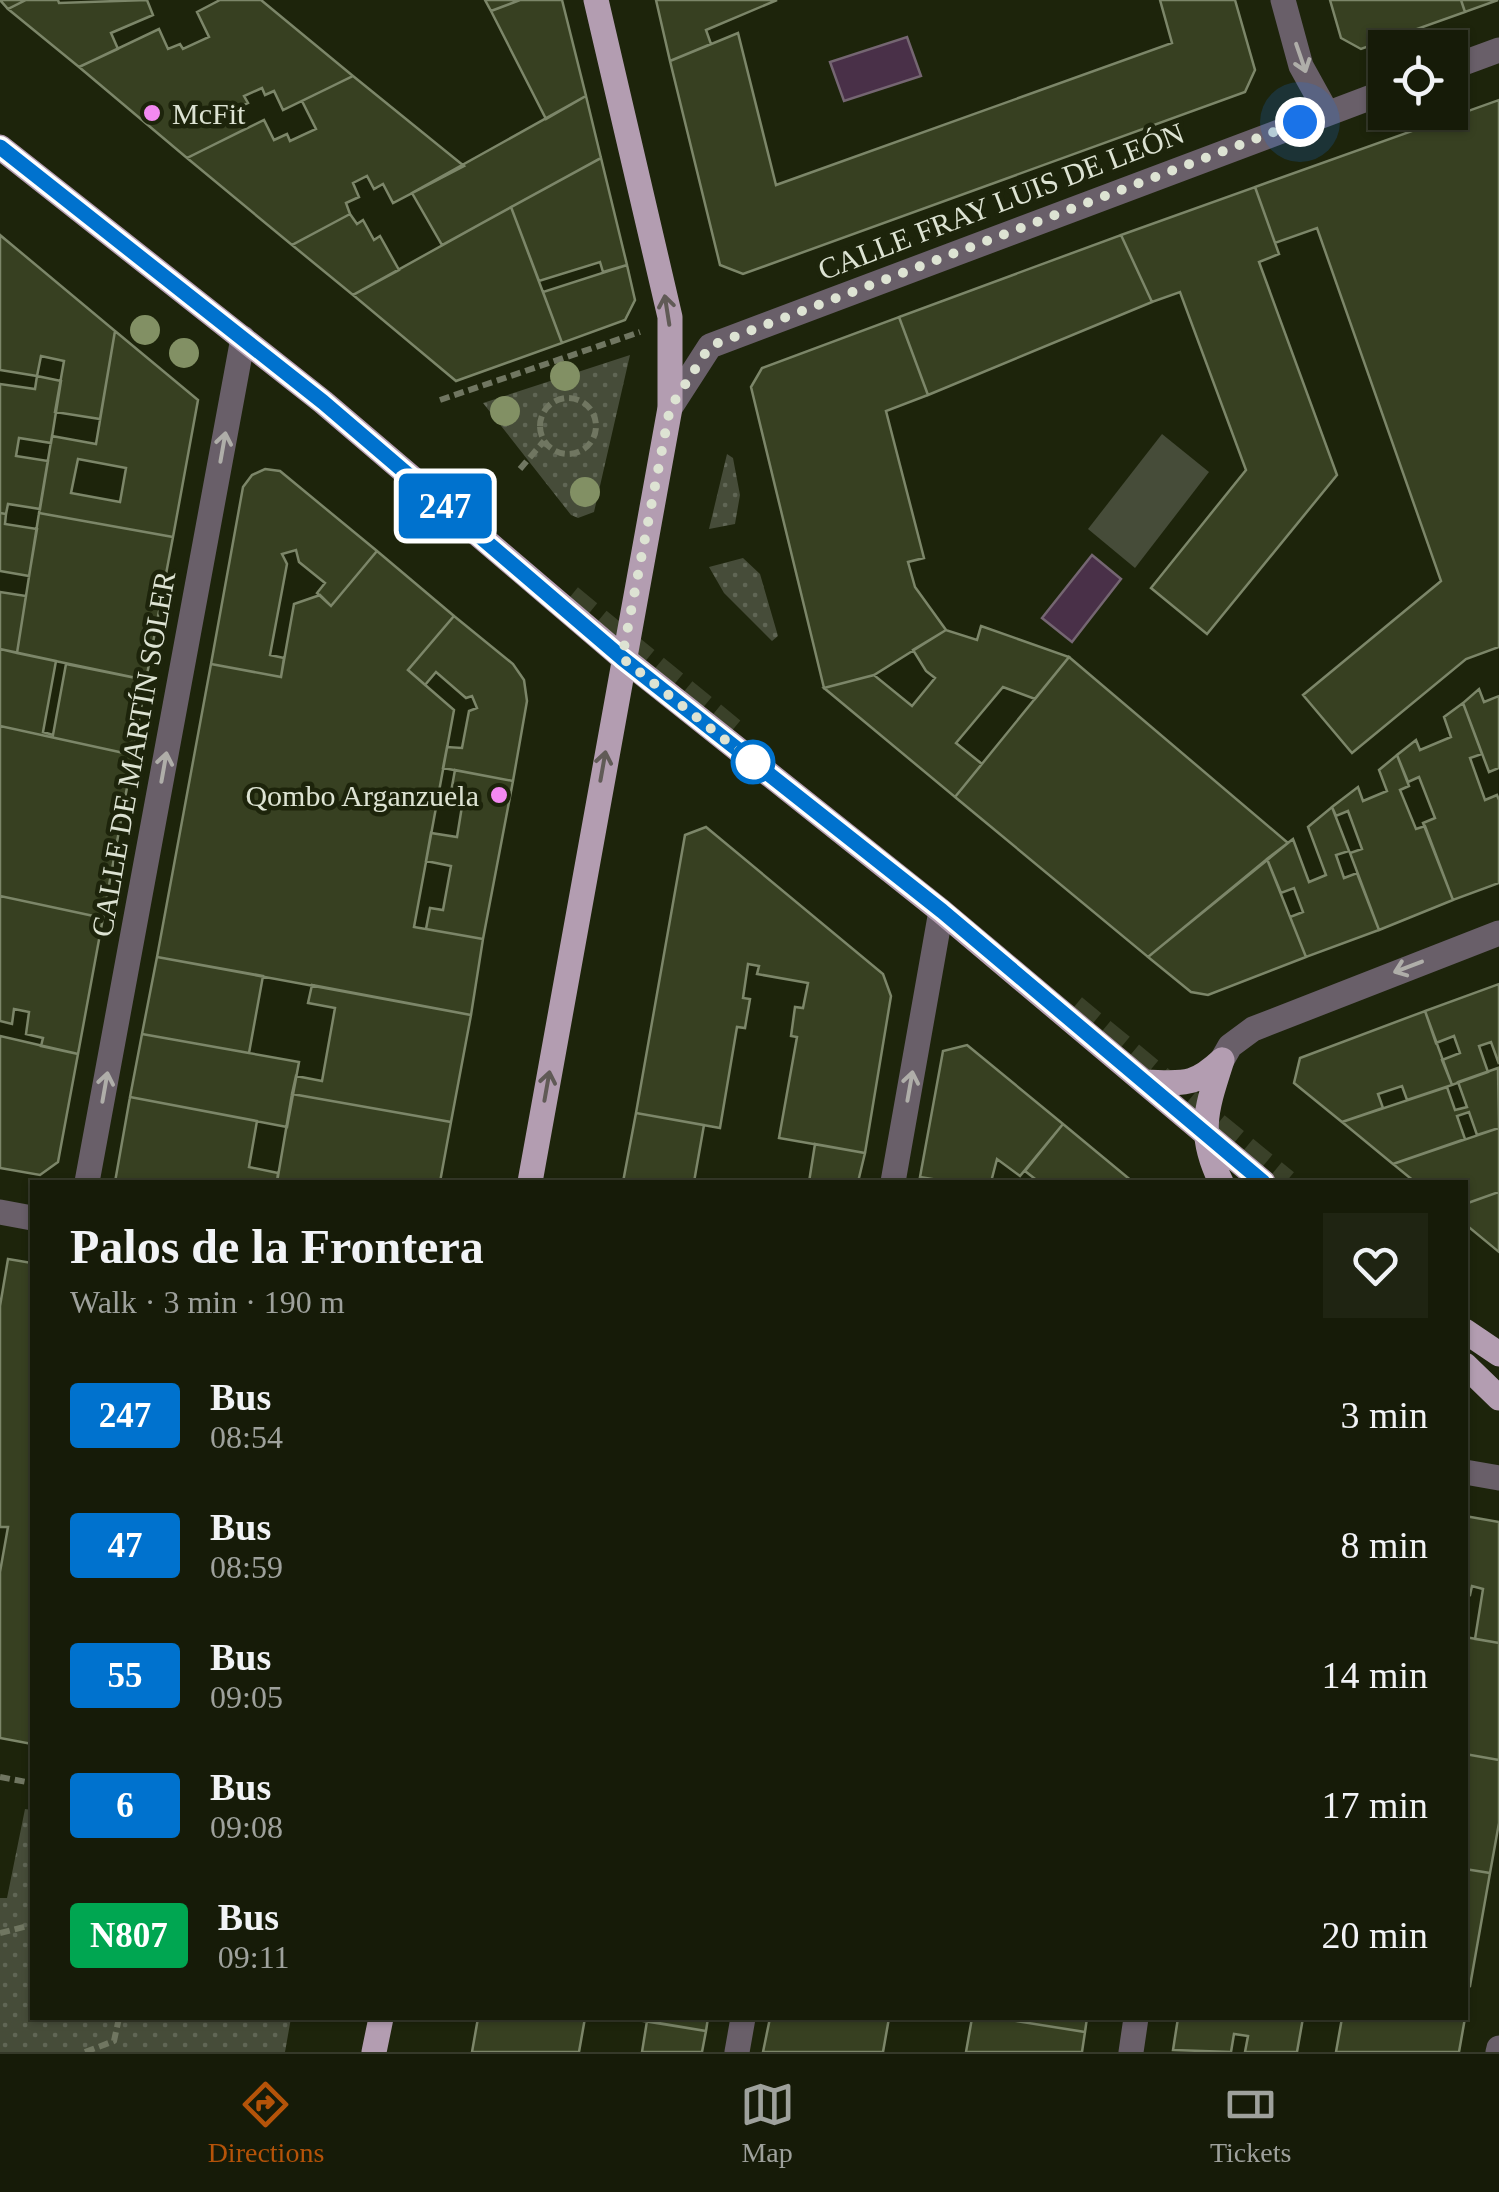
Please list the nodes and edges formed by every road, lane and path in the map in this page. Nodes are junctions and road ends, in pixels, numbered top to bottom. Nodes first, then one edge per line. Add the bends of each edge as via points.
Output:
1 (596, 0) edge
2 (1284, 0) edge
3 (1499, 50) edge
4 (1468, 61) edge
5 (1368, 98) edge
6 (1327, 112) junction
7 (0, 148) edge
8 (650, 328) dead end
9 (242, 338) junction
10 (440, 400) dead end
11 (670, 408) junction
12 (544, 441) junction
13 (520, 469) dead end
14 (622, 658) junction
15 (942, 911) junction
16 (1499, 933) edge
17 (1222, 1060) junction
18 (1145, 1082) junction
19 (1204, 1134) junction
20 (87, 1180) edge
21 (530, 1180) edge
22 (893, 1180) edge
23 (1220, 1180) edge
24 (1262, 1180) edge
25 (0, 1212) edge
26 (30, 1218) edge
27 (1468, 1333) edge
28 (1499, 1354) edge
29 (1468, 1368) edge
30 (1499, 1398) edge
31 (1468, 1473) edge
32 (1499, 1478) edge
33 (0, 1777) edge
34 (30, 1783) edge
35 (30, 1926) edge
36 (0, 1933) edge
37 (119, 2020) edge
38 (381, 2020) edge
39 (743, 2020) edge
40 (1136, 2020) edge
41 (84, 2052) edge
42 (374, 2052) edge
43 (737, 2052) edge
44 (1131, 2052) edge

11 -> 1 main road via 670,317
2 -> 6 street via 1301,66
3 - 4 street
5 - 6 street, CALLE FRAY LUIS DE LEÓN
6 - 11 street, CALLE FRAY LUIS DE LEÓN via 710,346
7 - 9 main road
8 - 10 path
9 - 14 main road
20 -> 9 street, CALLE DE MARTÍN SOLER
11 - 14 main road
12 - 12 path via 558,453 584,449 595,434 590,408 574,399 556,401 540,423
12 - 13 path
14 - 15 main road
21 -> 14 main road
15 - 18 main road
22 -> 15 street
16 -> 17 street via 1253,1029
17 - 18 main road via 1202,1078
17 - 19 main road
18 - 19 main road
19 - 23 main road
19 - 24 main road
25 - 26 street
27 - 28 main road
29 - 30 main road
31 - 32 street
33 - 34 path
35 - 36 path
37 - 41 path via 114,2041
38 - 42 main road
39 - 43 street
40 - 44 street

